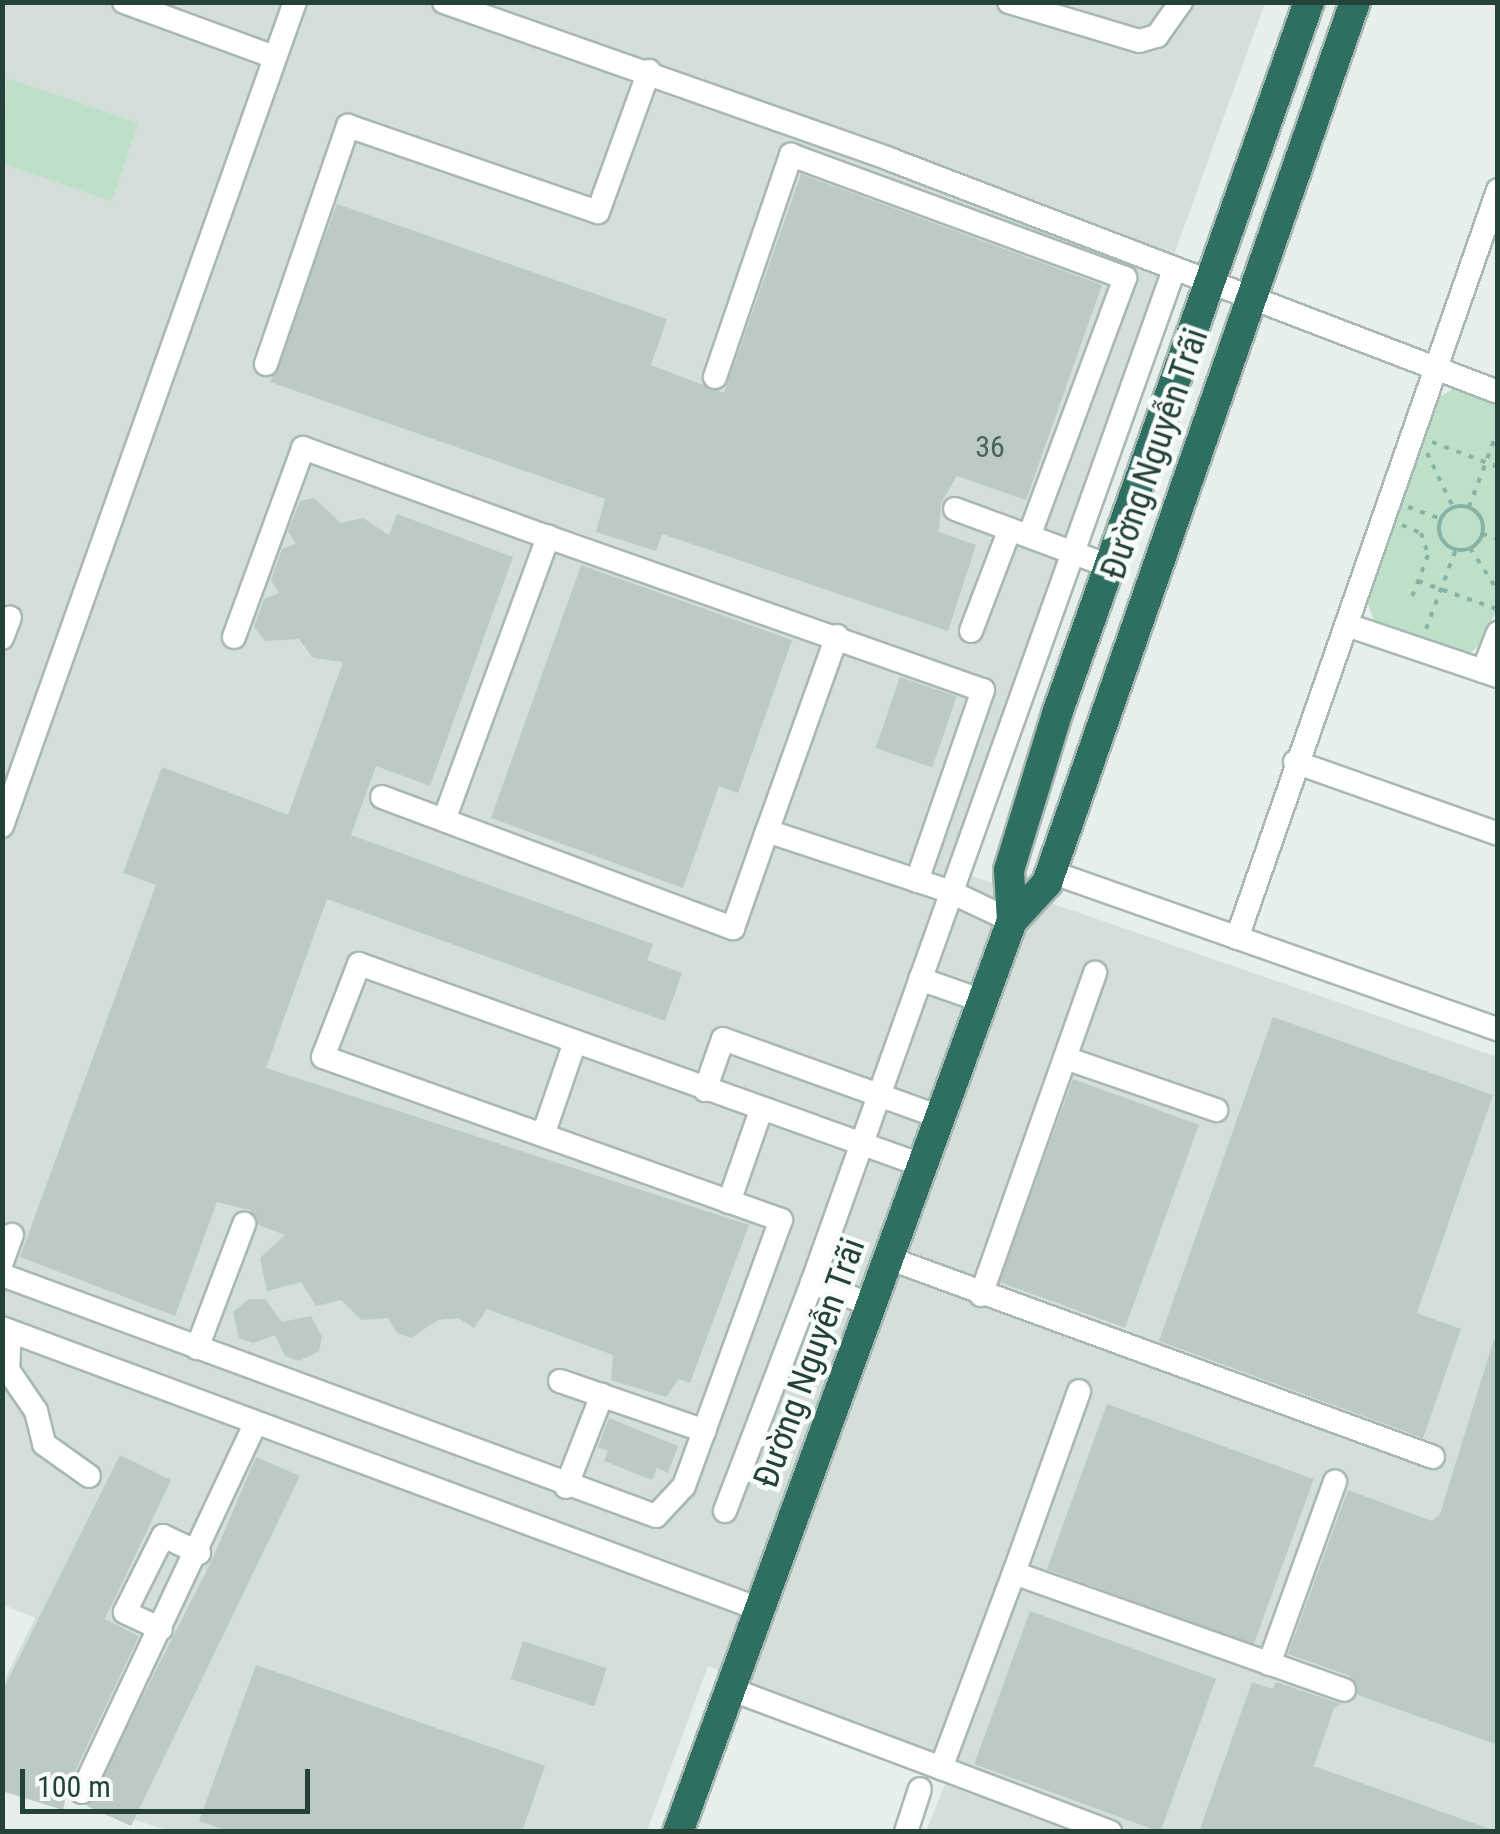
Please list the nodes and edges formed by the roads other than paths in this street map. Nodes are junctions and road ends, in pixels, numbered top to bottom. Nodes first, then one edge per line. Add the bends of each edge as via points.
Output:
1 (124, 2) edge
2 (296, 2) edge
3 (444, 2) edge
4 (1009, 2) edge
5 (1181, 2) edge
6 (1309, 2) edge
7 (1355, 2) edge
8 (274, 58) junction
9 (649, 71) junction
10 (1498, 190) edge
11 (1492, 223) edge
12 (1174, 270) junction
13 (1207, 283) junction
14 (1249, 297) junction
15 (266, 364) dead end
16 (1435, 370) junction
17 (715, 376) dead end
18 (1498, 392) edge
19 (1109, 450) junction
20 (1144, 462) junction
21 (955, 509) dead end
22 (1019, 533) junction
23 (548, 537) junction
24 (1072, 553) junction
25 (1106, 565) junction
26 (1497, 621) edge
27 (1350, 626) junction
28 (971, 631) dead end
29 (234, 636) dead end
30 (837, 636) junction
31 (1490, 673) edge
32 (1020, 699) junction
33 (1058, 711) junction
34 (1294, 762) junction
35 (10, 776) edge
36 (382, 797) dead end
37 (444, 820) junction
38 (2, 826) edge
39 (767, 831) junction
40 (1498, 834) edge
41 (1051, 872) junction
42 (916, 881) junction
43 (951, 892) junction
44 (1012, 921) junction
45 (1238, 938) junction
46 (1095, 973) dead end
47 (920, 979) junction
48 (983, 1001) junction
49 (1498, 1029) edge
50 (574, 1042) junction
51 (1065, 1058) junction
52 (705, 1090) junction
53 (879, 1094) junction
54 (761, 1110) junction
55 (1216, 1110) dead end
56 (942, 1118) junction
57 (543, 1136) junction
58 (860, 1146) junction
59 (924, 1166) junction
60 (730, 1202) junction
61 (244, 1224) dead end
62 (12, 1235) dead end
63 (888, 1258) junction
64 (2, 1262) edge
65 (2, 1275) edge
66 (812, 1282) junction
67 (980, 1295) junction
68 (870, 1304) junction
69 (6, 1330) edge
70 (197, 1348) junction
71 (560, 1381) dead end
72 (1079, 1392) dead end
73 (602, 1396) junction
74 (254, 1426) junction
75 (705, 1431) junction
76 (1433, 1457) dead end
77 (89, 1476) dead end
78 (1335, 1482) dead end
79 (566, 1487) junction
80 (724, 1512) dead end
81 (199, 1553) junction
82 (1014, 1573) junction
83 (760, 1609) junction
84 (162, 1629) junction
85 (1269, 1664) junction
86 (730, 1689) junction
87 (1344, 1690) dead end
88 (941, 1768) junction
89 (920, 1790) dead end
90 (82, 1792) dead end
91 (678, 1832) edge
92 (906, 1832) edge
93 (1110, 1832) edge

1 - 8 street
2 - 8 street
3 - 9 street
4 - 5 street via 1139,41 1157,36
6 - 13 highway, Đường Nguyễn Trãi
7 - 14 highway, Đường Nguyễn Trãi
8 - 35 street
9 - 12 street
9 - 15 street via 598,212 348,126
10 - 11 street
11 - 16 street
12 - 13 street
12 - 19 street
13 - 14 street
13 - 20 highway, Đường Nguyễn Trãi
14 - 16 street
14 - 41 highway, Đường Nguyễn Trãi
16 - 18 street
16 - 27 street
17 - 22 street via 791,156 1124,278
19 - 20 street
19 - 24 street
20 - 25 highway, Đường Nguyễn Trãi
21 - 22 street
22 - 24 street
22 - 28 street
23 - 29 street via 303,448
23 - 30 street
23 - 37 street
24 - 25 street
24 - 32 street
25 - 33 highway, Đường Nguyễn Trãi
26 - 31 street
27 - 31 street
27 - 34 street
30 - 39 street
30 - 42 street via 983,690
32 - 33 street
32 - 43 street
33 - 44 highway, Đường Nguyễn Trãi via 1009,870
34 - 40 street
34 - 45 street
35 - 38 street
36 - 37 street
37 - 39 street via 733,928
39 - 42 street
41 - 44 highway, Đường Nguyễn Trãi
41 - 45 street
42 - 43 street
43 - 44 street
43 - 47 street
44 - 48 highway, Đường Nguyễn Trãi
45 - 49 street
46 - 51 street
47 - 48 street
47 - 53 street
48 - 56 highway, Đường Nguyễn Trãi
50 - 52 street
50 - 57 street
50 - 57 street via 359,964 322,1057
51 - 55 street
51 - 67 street
52 - 53 street via 723,1039
52 - 54 street
53 - 56 street
53 - 58 street
54 - 58 street
54 - 60 street
56 - 59 highway, Đường Nguyễn Trãi
57 - 60 street
58 - 59 street
58 - 66 street
59 - 63 highway, Đường Nguyễn Trãi
60 - 75 street via 781,1220
61 - 70 street
62 - 64 street
63 - 67 street
63 - 68 highway, Đường Nguyễn Trãi
65 - 70 street
66 - 68 street
66 - 80 street
67 - 76 street
68 - 83 highway, Đường Nguyễn Trãi
69 - 74 street
69 - 77 street via 8,1370 36,1411 44,1444
70 - 79 street
71 - 73 street
72 - 82 street
73 - 75 street
73 - 79 street
74 - 81 street
74 - 83 street
75 - 79 street via 684,1486 656,1516
78 - 85 street
81 - 84 street
81 - 84 street via 163,1536 125,1612
82 - 85 street
82 - 88 street
83 - 86 highway, Đường Nguyễn Trãi
84 - 90 street
85 - 87 street
86 - 88 street
86 - 91 highway, Đường Nguyễn Trãi
88 - 93 street
89 - 92 street

